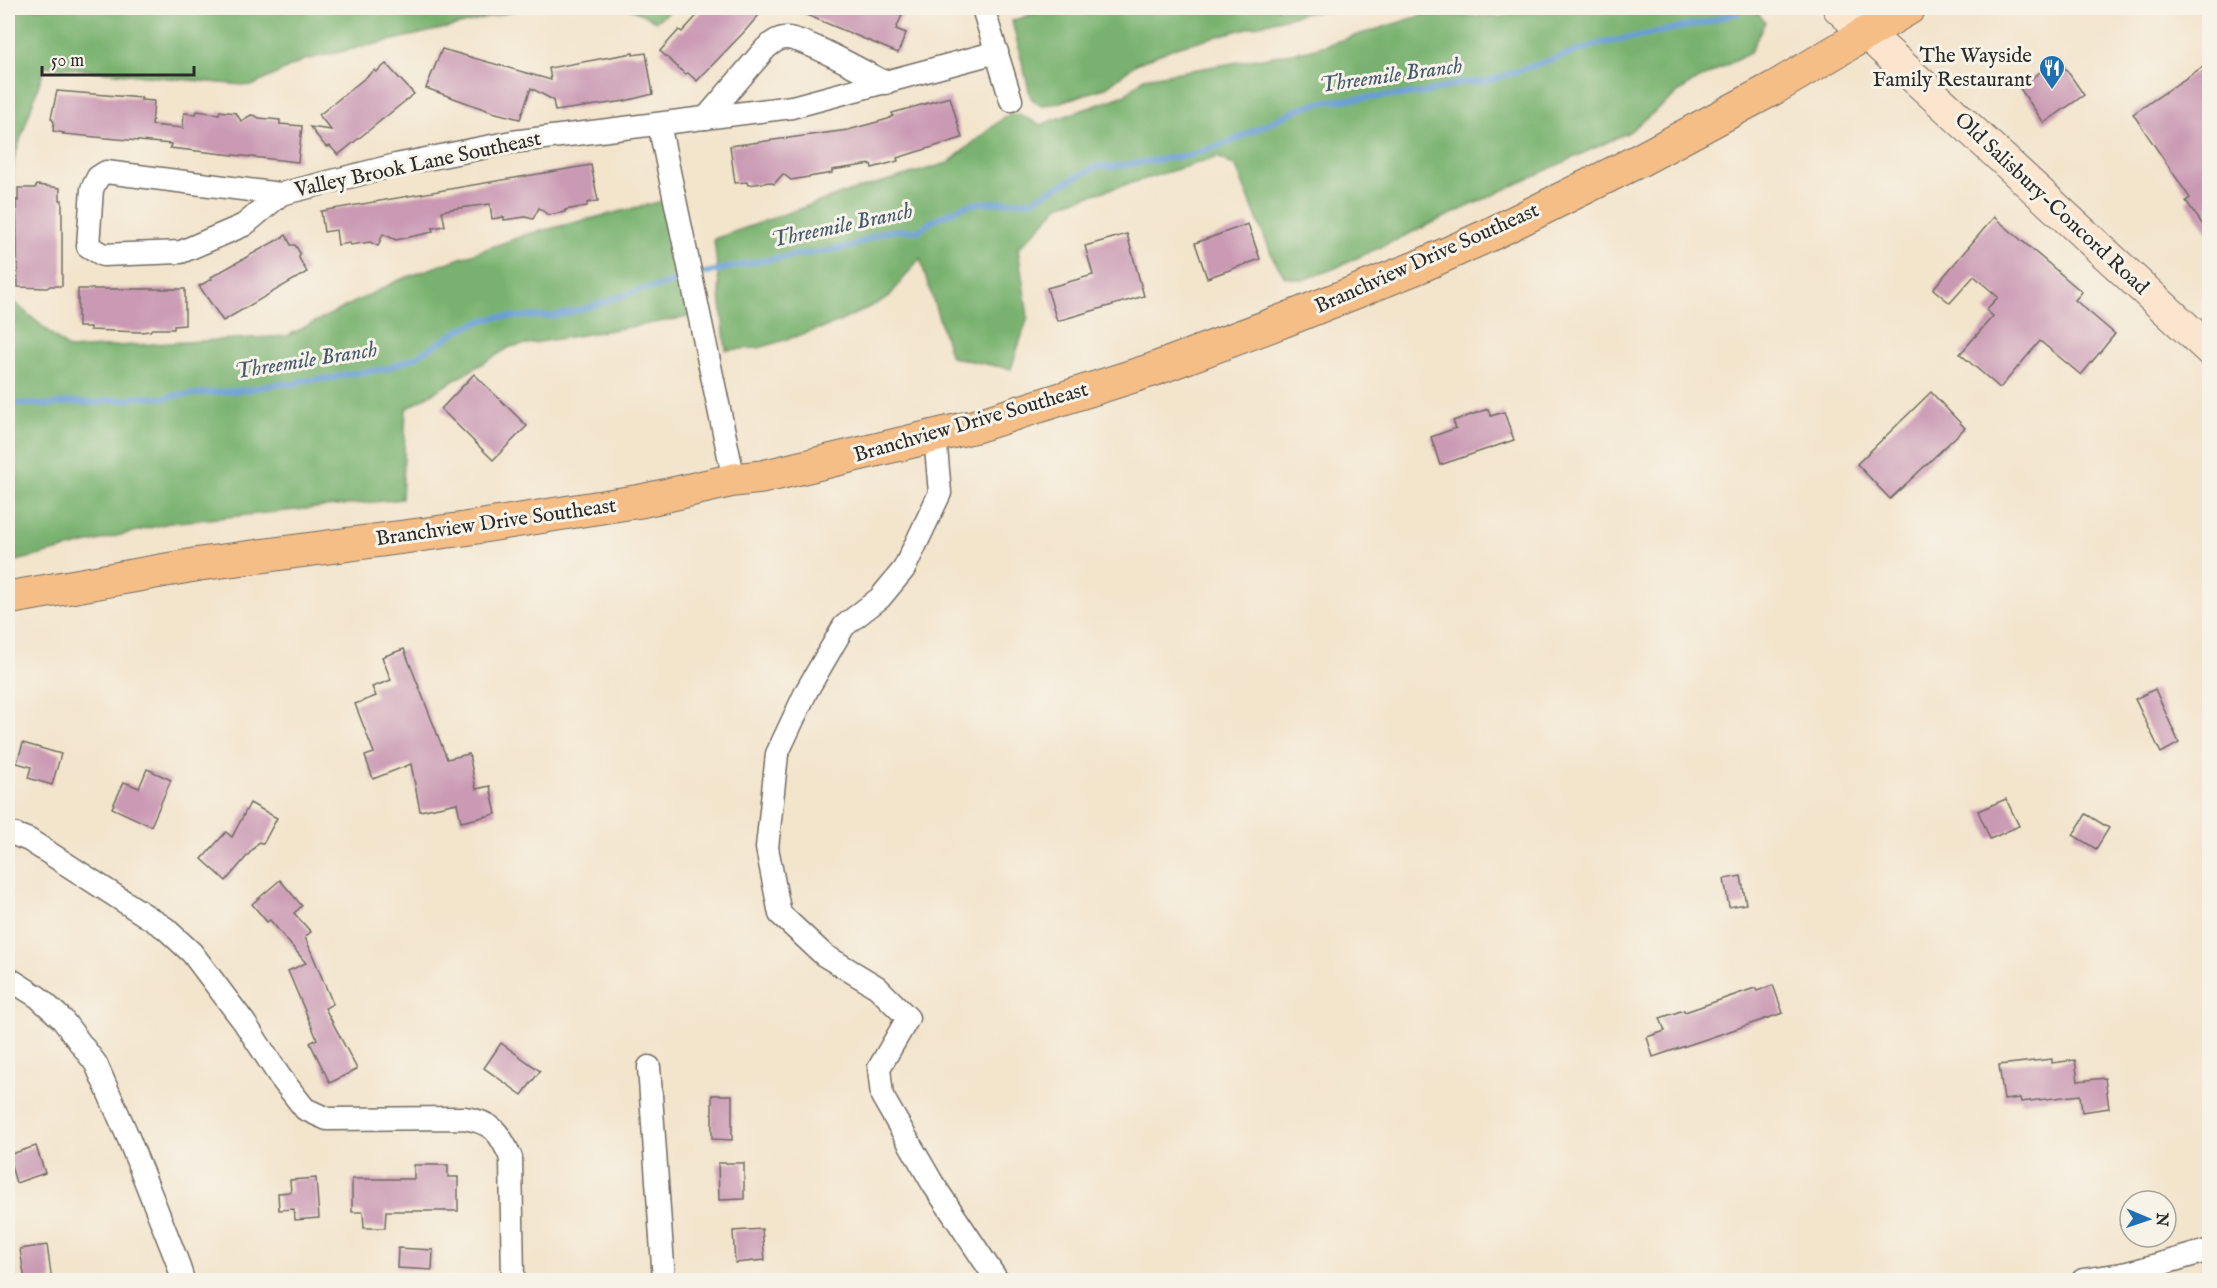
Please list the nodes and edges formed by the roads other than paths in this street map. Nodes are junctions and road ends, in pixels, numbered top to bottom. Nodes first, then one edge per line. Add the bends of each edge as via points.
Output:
1 (983, 8) edge
2 (1839, 8) edge
3 (1910, 8) edge
4 (1867, 33) junction
5 (997, 52) junction
6 (886, 83) junction
7 (1011, 100) dead end
8 (706, 118) junction
9 (659, 124) junction
10 (281, 194) junction
11 (2210, 350) edge
12 (936, 436) junction
13 (734, 480) junction
14 (8, 598) edge
15 (8, 832) edge
16 (8, 978) edge
17 (649, 1067) dead end
18 (2210, 1250) edge
19 (183, 1281) edge
20 (513, 1281) edge
21 (664, 1281) edge
22 (997, 1281) edge
23 (2083, 1281) edge

1 - 5 street
2 - 4 main road, Old Salisbury-Concord Road
3 - 4 main road, Branchview Drive Southeast
4 - 11 main road, Old Salisbury-Concord Road
4 - 12 main road, Branchview Drive Southeast via 1638,161 1418,267 1152,370
5 - 6 street, Valley Brook Lane Southeast
5 - 7 street
6 - 8 street, Valley Brook Lane Southeast via 792,107
6 - 8 street via 786,37 766,48
8 - 9 street, Valley Brook Lane Southeast
9 - 10 street, Valley Brook Lane Southeast via 512,142 396,165
9 - 13 street
10 - 10 street, Valley Brook Lane Southeast via 244,225 181,252 103,255 88,246 92,189 106,172
12 - 13 main road, Branchview Drive Southeast via 762,477
12 - 22 street via 940,493 904,569 880,598 844,626 807,690 777,754 767,848 780,914 824,955 877,987 908,1018 879,1068 882,1096 933,1184
13 - 14 main road, Branchview Drive Southeast via 618,505 200,564
15 - 20 street via 29,840 165,928 192,953 305,1109 327,1119 464,1118 480,1120 494,1128 511,1158
16 - 19 street via 38,997 62,1019 96,1064
17 - 21 street
18 - 23 street

